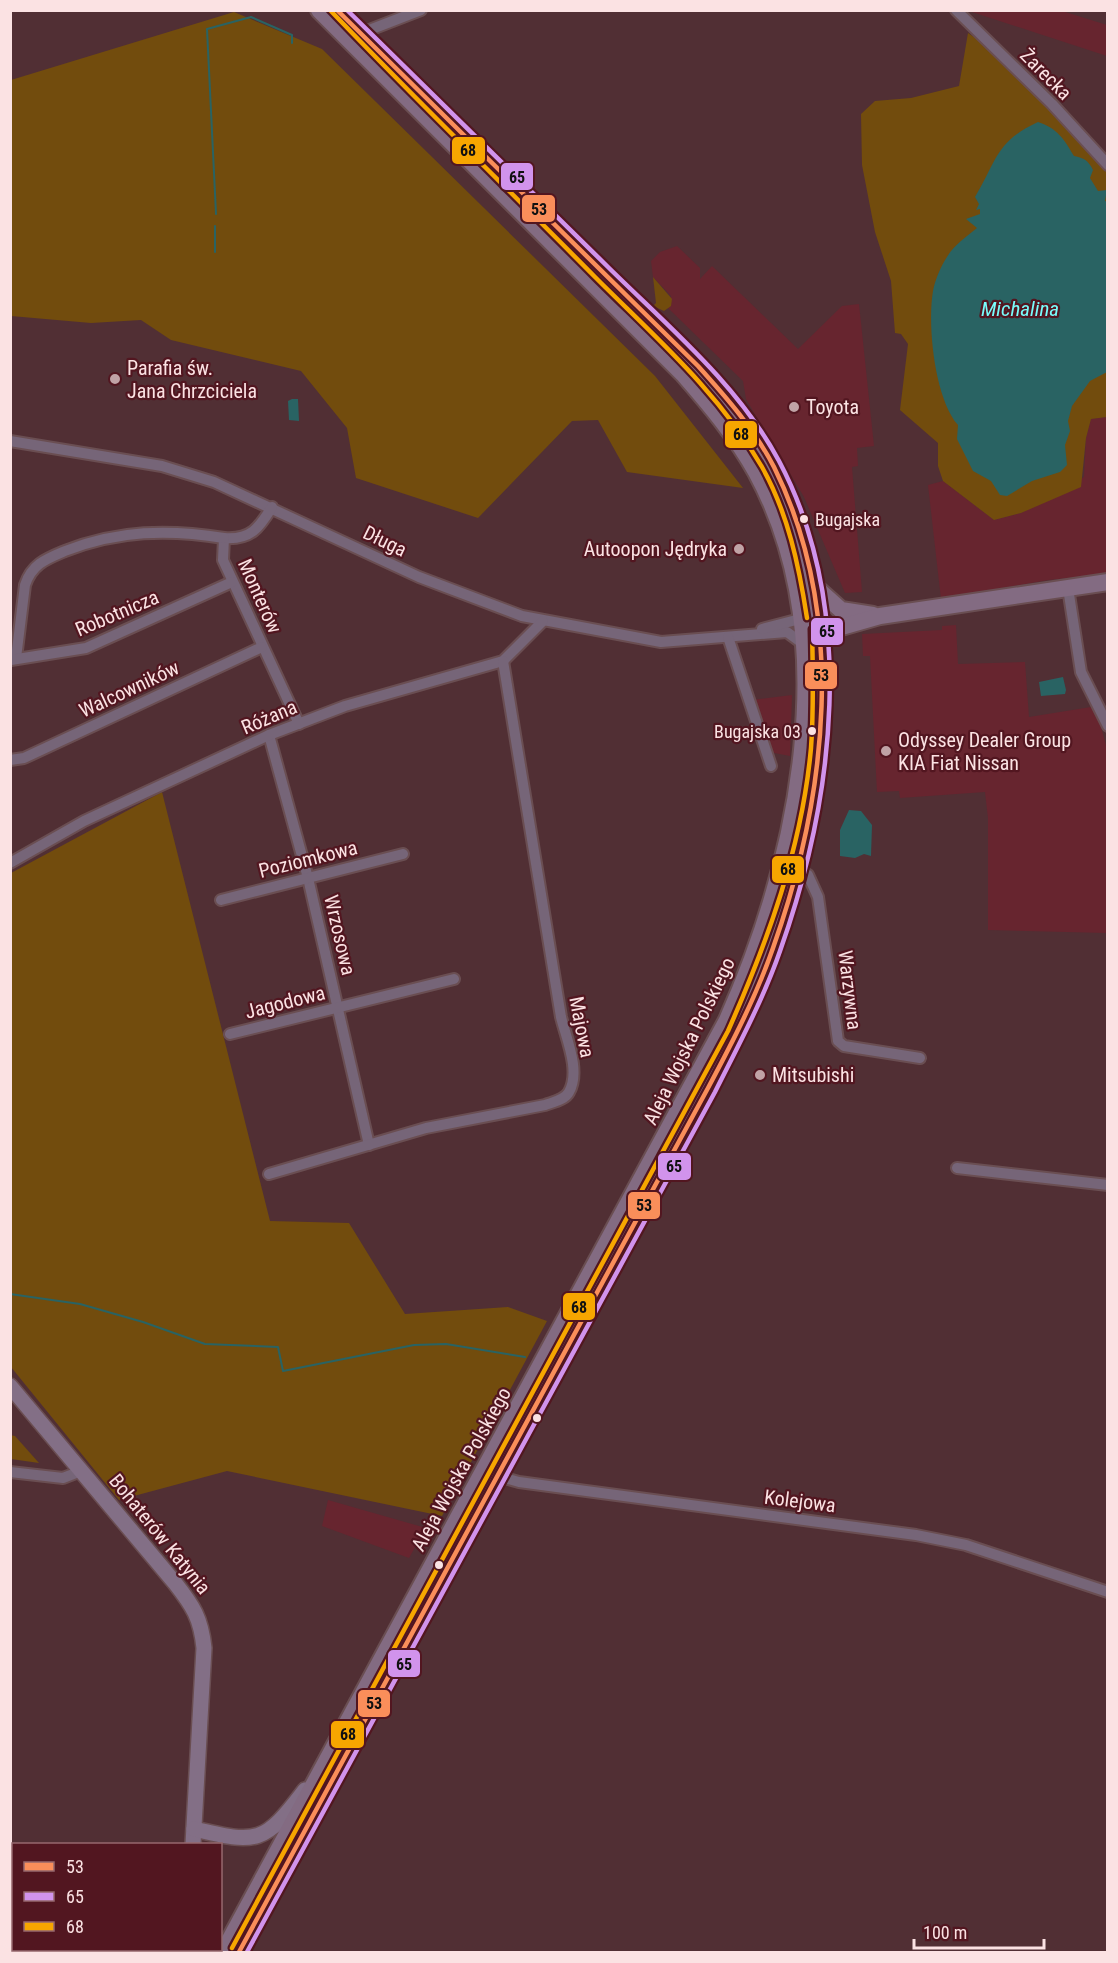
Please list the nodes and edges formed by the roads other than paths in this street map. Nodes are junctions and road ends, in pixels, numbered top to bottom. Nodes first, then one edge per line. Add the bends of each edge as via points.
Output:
1 (319, 10) edge
2 (336, 10) edge
3 (421, 10) edge
4 (956, 10) edge
5 (359, 34) junction
6 (1107, 165) edge
7 (10, 441) edge
8 (272, 507) junction
9 (225, 538) junction
10 (232, 582) junction
11 (1107, 582) edge
12 (813, 585) junction
13 (1068, 588) junction
14 (880, 616) junction
15 (543, 621) junction
16 (818, 623) junction
17 (801, 631) junction
18 (750, 633) junction
19 (728, 637) junction
20 (262, 647) junction
21 (13, 659) edge
22 (503, 661) junction
23 (299, 724) junction
24 (1107, 726) edge
25 (270, 735) junction
26 (10, 760) edge
27 (771, 766) dead end
28 (404, 854) dead end
29 (10, 863) edge
30 (796, 869) junction
31 (309, 878) junction
32 (221, 900) dead end
33 (454, 979) dead end
34 (338, 1007) junction
35 (230, 1034) dead end
36 (920, 1058) dead end
37 (369, 1145) junction
38 (957, 1168) dead end
39 (269, 1174) dead end
40 (1107, 1185) edge
41 (10, 1386) edge
42 (81, 1471) junction
43 (10, 1472) edge
44 (490, 1474) junction
45 (1107, 1592) edge
46 (331, 1753) junction
47 (194, 1828) junction
48 (193, 1843) edge
49 (223, 1953) edge
50 (239, 1953) edge

1 - 17 main road, Aleja Wojska Polskiego via 662,353 717,413 756,473 775,512 796,591
2 - 5 main road, Aleja Wojska Polskiego
3 - 5 street
4 - 6 street, Żarecka via 1052,104
5 - 12 main road, Aleja Wojska Polskiego via 722,392 774,467 797,520
7 - 8 street, Długa via 177,470
8 - 9 street, Monterów via 252,534
8 - 15 street, Długa via 448,590
9 - 10 street, Monterów via 223,560
9 - 21 street via 173,532 126,533 88,542 40,562 25,585
10 - 20 street, Monterów
10 - 21 street, Robotnicza via 86,648
11 - 13 main road
12 - 14 main road via 841,610
12 - 16 main road, Aleja Wojska Polskiego
13 - 14 main road
13 - 24 street via 1081,672
14 - 16 main road
15 - 19 street, Długa via 661,642
15 - 22 street, Różana
16 - 17 main road
16 - 30 main road, Aleja Wojska Polskiego via 820,702 816,764
17 - 18 street, Długa
17 - 18 street, Długa
17 - 44 main road, Aleja Wojska Polskiego via 804,717 798,787 787,847 760,942 717,1041
18 - 19 street, Długa
19 - 27 street
20 - 23 street, Monterów
20 - 26 street, Walcowników via 24,758
22 - 23 street, Różana via 345,706
22 - 37 street, Majowa via 561,1017 573,1068 570,1092 545,1105 426,1128
23 - 25 street, Różana
25 - 29 street, Różana via 84,821
25 - 31 street, Wrzosowa
28 - 31 street, Poziomkowa
30 - 36 street, Warzywna via 808,875 818,897 838,1041 844,1046
30 - 44 main road, Aleja Wojska Polskiego via 773,947 726,1054
31 - 32 street, Poziomkowa
31 - 34 street, Wrzosowa
33 - 34 street, Jagodowa
34 - 35 street, Jagodowa
34 - 37 street, Wrzosowa
37 - 39 street, Majowa
38 - 40 street
41 - 42 street, Bohaterów Katynia
42 - 43 street via 63,1478
42 - 47 street, Bohaterów Katynia via 175,1583 202,1625
44 - 45 street, Kolejowa via 519,1482 916,1535 966,1545
44 - 46 main road, Aleja Wojska Polskiego
44 - 50 main road, Aleja Wojska Polskiego
46 - 47 street via 292,1806 258,1837 237,1839
46 - 49 main road, Aleja Wojska Polskiego
47 - 48 street, Bohaterów Katynia

